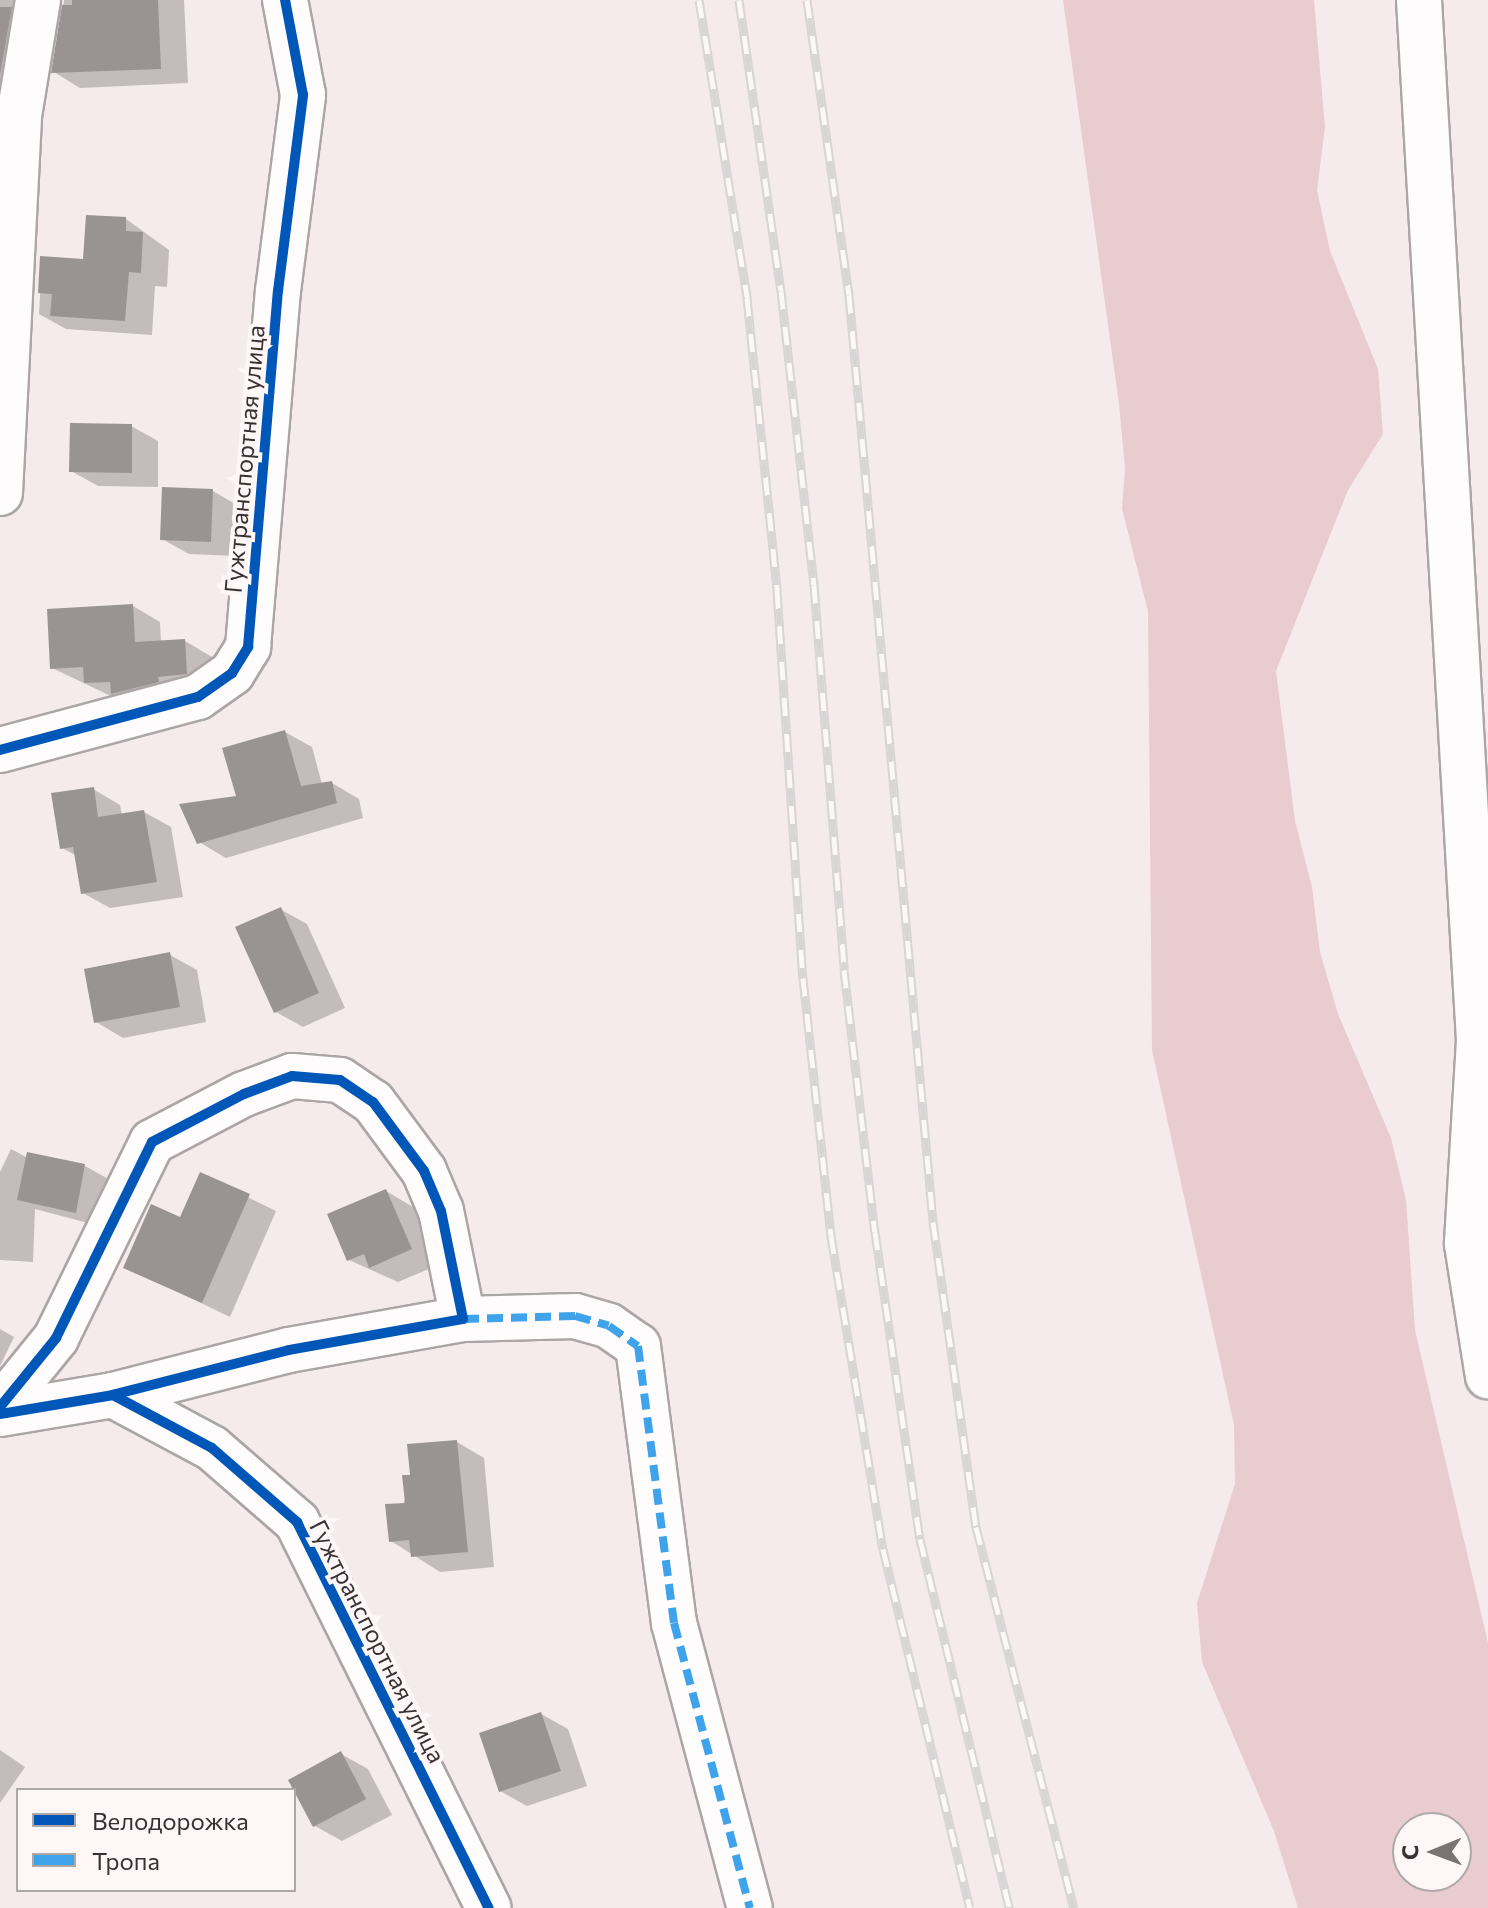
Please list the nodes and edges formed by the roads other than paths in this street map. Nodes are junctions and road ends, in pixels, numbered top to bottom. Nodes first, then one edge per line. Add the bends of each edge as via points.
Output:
1 (38, 0) edge
2 (285, 0) edge
3 (1419, 0) edge
4 (0, 493) edge
5 (0, 750) edge
6 (463, 1319) junction
7 (1488, 1376) edge
8 (113, 1395) junction
9 (0, 1407) edge
10 (0, 1414) edge
11 (489, 1908) edge
12 (750, 1908) edge

1 - 4 street via 19,116
2 - 5 street, Гужтранспортная улица via 303,95 278,291 248,647 232,673 198,697
3 - 7 street via 1479,1040 1467,1244
6 - 8 street via 289,1350
6 - 9 street via 441,1211 400,1134 373,1102 340,1080 292,1076 244,1094 152,1142 56,1338
6 - 12 street via 575,1316 609,1326 638,1346 674,1623
8 - 10 street
8 - 11 street, Гужтранспортная улица via 212,1448 297,1522

